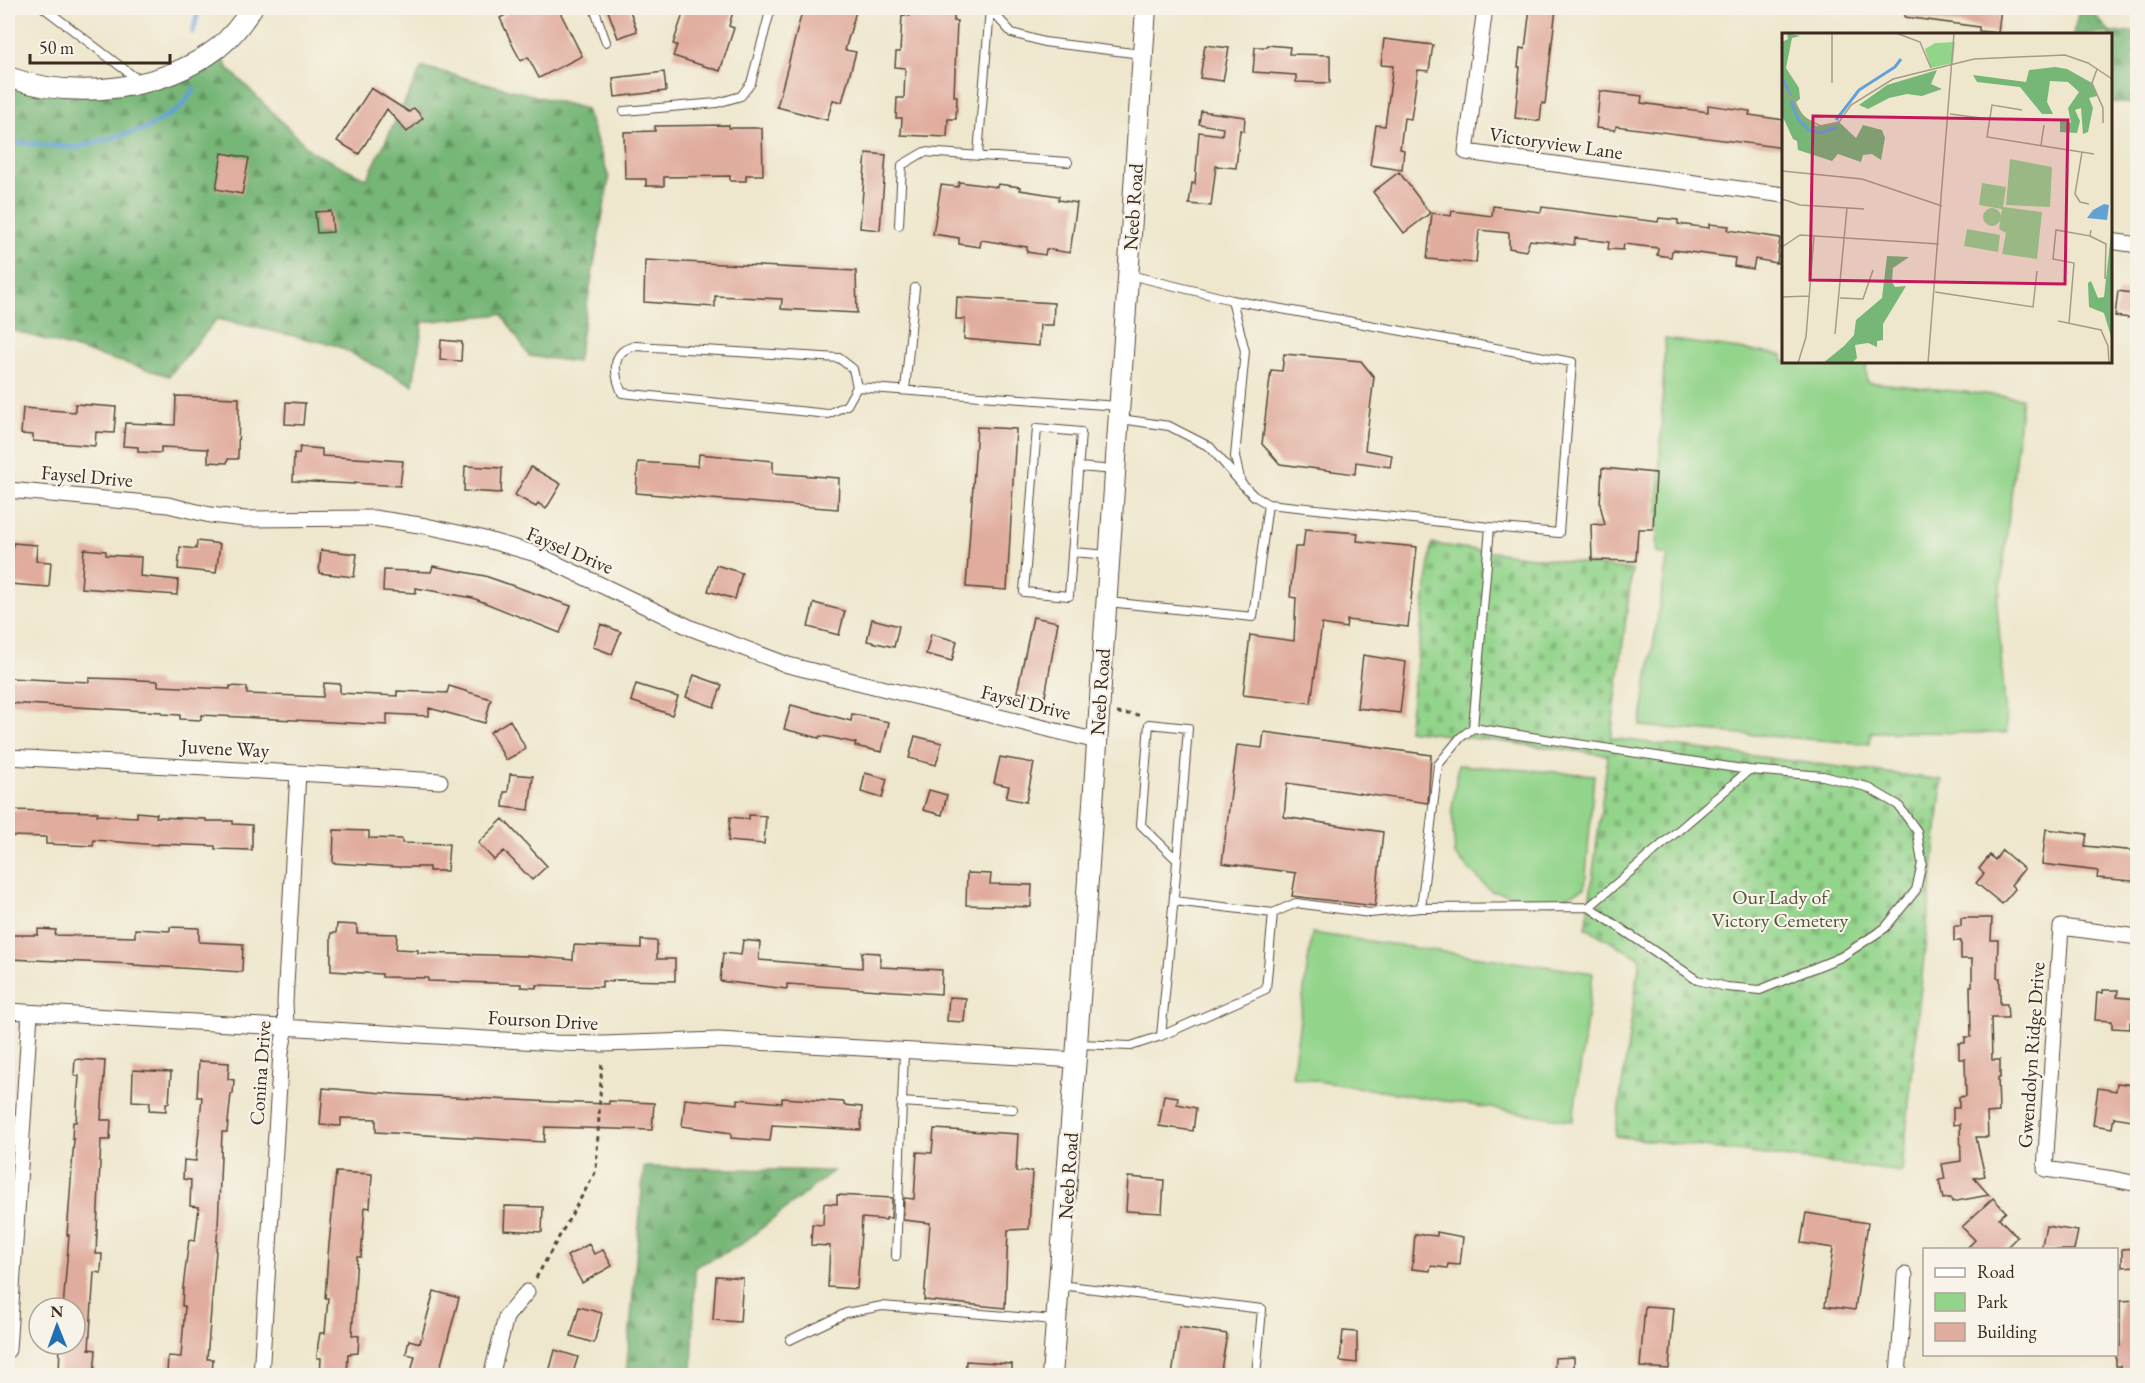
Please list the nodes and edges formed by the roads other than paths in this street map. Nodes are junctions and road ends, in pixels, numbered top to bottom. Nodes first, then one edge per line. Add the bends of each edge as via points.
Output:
1 (44, 8) edge
2 (252, 8) edge
3 (594, 8) edge
4 (771, 8) edge
5 (989, 8) edge
6 (1146, 8) edge
7 (1485, 8) edge
8 (606, 42) dead end
9 (1143, 54) junction
10 (8, 77) edge
11 (141, 82) junction
12 (624, 111) dead end
13 (978, 154) junction
14 (1068, 162) dead end
15 (1782, 195) edge
16 (899, 225) dead end
17 (2112, 241) edge
18 (2138, 245) edge
19 (1128, 274) junction
20 (915, 288) dead end
21 (1232, 300) junction
22 (857, 387) junction
23 (905, 390) junction
24 (1119, 412) junction
25 (1078, 467) junction
26 (1115, 470) junction
27 (1241, 483) junction
28 (8, 490) edge
29 (1268, 504) junction
30 (1490, 527) junction
31 (1072, 552) junction
32 (1110, 555) junction
33 (1107, 602) junction
34 (1473, 728) junction
35 (1097, 741) junction
36 (8, 757) edge
37 (1749, 770) junction
38 (298, 773) junction
39 (440, 781) dead end
40 (1177, 860) junction
41 (1174, 901) junction
42 (1589, 907) junction
43 (1421, 908) junction
44 (1273, 913) junction
45 (2138, 937) edge
46 (8, 1011) edge
47 (30, 1012) junction
48 (286, 1027) junction
49 (1161, 1036) junction
50 (904, 1052) junction
51 (1077, 1052) junction
52 (901, 1102) junction
53 (1013, 1109) dead end
54 (2138, 1184) edge
55 (896, 1256) dead end
56 (1905, 1275) dead end
57 (1059, 1285) junction
58 (527, 1292) road end
59 (1056, 1320) junction
60 (790, 1340) dead end
61 (8, 1350) edge
62 (261, 1376) edge
63 (491, 1376) edge
64 (1052, 1376) edge
65 (1256, 1376) edge
66 (1898, 1376) edge

1 - 11 lane
2 - 11 street via 221,46 199,61
3 - 8 lane
4 - 12 lane via 751,83 741,96 717,103
5 - 9 lane via 1012,33 1044,42
5 - 13 lane
6 - 9 street, Neeb Road
7 - 15 street, Victoryview Lane via 1466,152
9 - 19 street, Neeb Road
10 - 11 street via 29,84 72,89
13 - 14 lane
13 - 16 lane via 924,152 902,165
17 - 18 street
19 - 21 lane
19 - 24 street, Neeb Road
20 - 23 lane
21 - 27 lane via 1245,351 1235,457
21 - 30 lane via 1572,362 1558,532
22 - 22 lane via 847,405 828,414 622,393 616,360 622,351 635,346 839,358 853,369
22 - 23 lane
23 - 24 lane
24 - 26 street, Neeb Road
24 - 27 lane via 1169,426 1210,447
25 - 26 lane
25 - 31 lane
25 - 31 lane via 1081,432 1037,429 1024,592 1069,596
26 - 32 street, Neeb Road
27 - 29 lane
28 - 35 street, Faysel Drive via 168,505 244,519 374,518 467,535 536,554 692,628 788,665
29 - 30 lane
29 - 33 lane via 1253,617
30 - 34 lane
31 - 32 lane
32 - 33 street, Neeb Road
33 - 35 street, Neeb Road
34 - 37 lane
34 - 43 lane via 1461,736 1438,765
35 - 51 street, Neeb Road
36 - 38 street, Juvene Way
37 - 42 lane
37 - 42 lane via 1822,776 1867,787 1898,805 1917,831 1922,863 1916,890 1886,928 1841,957 1760,990 1697,980
38 - 39 street, Juvene Way
38 - 48 street, Conina Drive
40 - 40 lane via 1188,728 1149,724 1141,825
40 - 41 lane
41 - 44 lane
41 - 49 lane
42 - 43 lane
43 - 44 lane via 1370,913 1296,903
44 - 49 lane via 1266,989
45 - 54 street, Gwendolyn Ridge Drive via 2061,927 2045,1169
46 - 47 street, Fourson Drive
47 - 48 street, Fourson Drive
47 - 61 street
48 - 50 street, Fourson Drive via 603,1044 719,1040
48 - 62 street, Conina Drive via 281,1052
49 - 51 lane via 1131,1046
50 - 51 street, Fourson Drive
50 - 52 lane
51 - 57 street, Neeb Road
52 - 53 lane
52 - 55 lane
56 - 66 street
57 - 59 street, Neeb Road
57 - 65 lane via 1262,1309
58 - 63 street via 506,1317
59 - 60 lane via 882,1306 846,1313
59 - 64 street, Neeb Road

